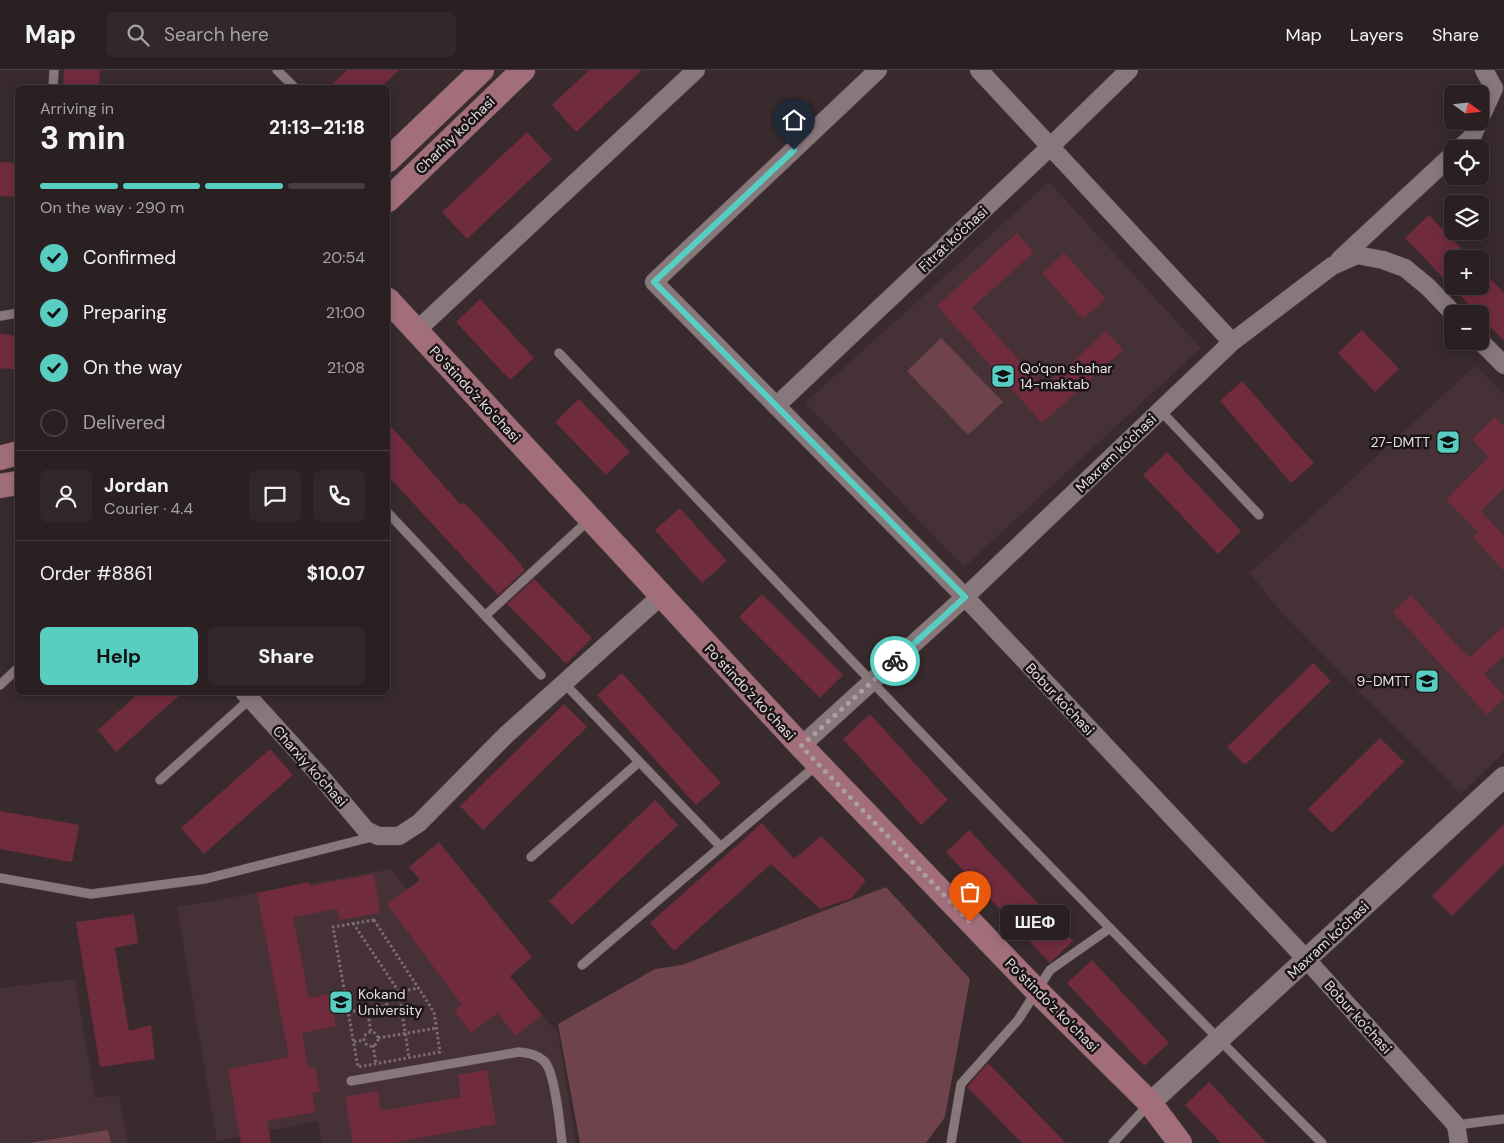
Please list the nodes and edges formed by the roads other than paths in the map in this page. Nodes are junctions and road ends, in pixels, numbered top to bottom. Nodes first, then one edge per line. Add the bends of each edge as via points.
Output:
1 (54, 70) edge
2 (277, 70) edge
3 (482, 70) edge
4 (523, 70) edge
5 (696, 70) edge
6 (878, 70) edge
7 (979, 70) edge
8 (1129, 70) edge
9 (1484, 70) edge
10 (53, 85) edge
11 (292, 85) edge
12 (1489, 99) edge
13 (1051, 146) junction
14 (390, 158) edge
15 (1444, 161) edge
16 (390, 198) edge
17 (1332, 266) junction
18 (390, 302) edge
19 (1445, 305) edge
20 (15, 314) edge
21 (0, 316) edge
22 (416, 331) junction
23 (1232, 342) junction
24 (1489, 350) edge
25 (559, 353) dead end
26 (1504, 366) edge
27 (776, 406) junction
28 (1160, 410) junction
29 (390, 515) edge
30 (1259, 515) dead end
31 (590, 518) junction
32 (661, 596) junction
33 (965, 597) junction
34 (486, 615) junction
35 (15, 671) edge
36 (541, 675) dead end
37 (872, 682) junction
38 (564, 683) junction
39 (0, 685) edge
40 (247, 696) edge
41 (801, 746) junction
42 (639, 762) junction
43 (818, 764) junction
44 (1504, 777) edge
45 (160, 780) dead end
46 (378, 836) junction
47 (720, 846) junction
48 (531, 857) dead end
49 (0, 878) edge
50 (1110, 928) junction
51 (1307, 960) junction
52 (582, 965) dead end
53 (1036, 990) junction
54 (1219, 1040) junction
55 (351, 1081) dead end
56 (1150, 1103) junction
57 (1504, 1119) edge
58 (1456, 1125) junction
59 (562, 1143) edge
60 (951, 1143) edge
61 (1113, 1143) edge
62 (1180, 1143) edge
63 (1322, 1143) edge
64 (1459, 1143) edge

1 - 10 lane
2 - 11 lane
3 - 14 main road, Charhiy ko'chasi
4 - 16 main road, Charhiy ko'chasi
5 - 22 street
6 - 27 street, Bobur ko'chasi via 654,282
7 - 13 street
8 - 13 street, Fitrat ko'chasi
9 - 12 street via 1494,88
13 - 23 street
13 - 27 street, Fitrat ko'chasi
15 - 17 street
17 - 19 street, Maxram ko'chasi via 1357,255 1383,260 1405,268
17 - 23 street, Maxram ko'chasi
18 - 22 main road, Poʻstindoʻz koʻchasi
20 - 21 lane
22 - 31 main road, Poʻstindoʻz koʻchasi
23 - 28 street, Maxram ko'chasi
24 - 26 street
25 - 37 lane
27 - 33 street, Bobur ko'chasi
28 - 30 lane
28 - 33 street, Maxram ko'chasi
29 - 34 lane
31 - 32 main road, Poʻstindoʻz koʻchasi
31 - 34 lane
32 - 38 street
32 - 41 main road, Poʻstindoʻz koʻchasi
33 - 37 street, Maxram ko'chasi
33 - 51 street, Bobur ko'chasi
34 - 36 lane
35 - 39 lane
37 - 41 street, Maxram ko'chasi
37 - 50 lane
38 - 42 lane
38 - 46 street via 419,823 399,836
40 - 45 lane
40 - 46 street, Charxiy ko'chasi via 366,830
41 - 43 main road, Poʻstindoʻz koʻchasi
42 - 47 lane
42 - 48 lane
43 - 47 lane
43 - 53 main road, Poʻstindoʻz koʻchasi
44 - 51 street, Maxram ko'chasi
46 - 49 lane via 205,879 91,894
47 - 52 lane
50 - 53 lane via 1050,970
50 - 54 lane
51 - 54 street, Maxram ko'chasi
51 - 58 street, Bobur ko'chasi
53 - 56 main road, Poʻstindoʻz koʻchasi
53 - 60 lane via 1018,1020 961,1084
54 - 56 street, Maxram ko'chasi
54 - 63 lane
55 - 59 lane via 519,1052 534,1054 552,1073
56 - 61 lane
56 - 62 main road, Poʻstindoʻz koʻchasi
57 - 58 lane
58 - 64 street

